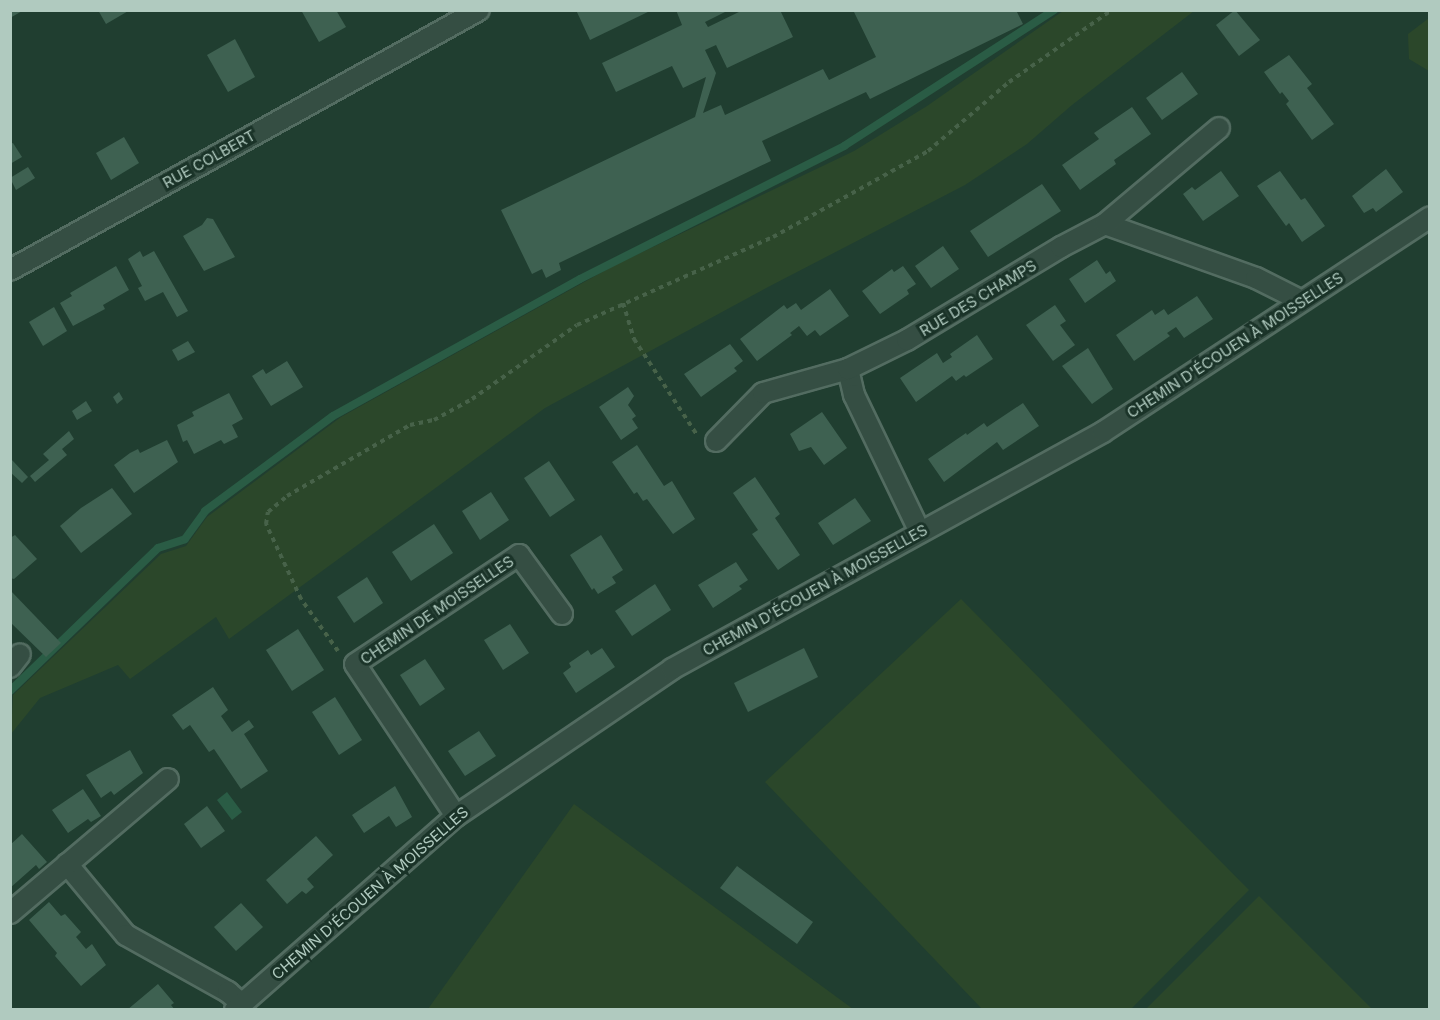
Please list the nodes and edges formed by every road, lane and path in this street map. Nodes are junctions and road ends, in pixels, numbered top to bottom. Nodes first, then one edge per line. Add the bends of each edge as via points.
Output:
1 (479, 10) edge
2 (1112, 10) edge
3 (1219, 128) dead end
4 (1430, 217) edge
5 (1106, 224) junction
6 (10, 270) edge
7 (1302, 301) junction
8 (623, 303) junction
9 (848, 369) junction
10 (716, 441) joint
11 (920, 532) junction
12 (562, 614) dead end
13 (355, 664) junction
14 (168, 779) dead end
15 (456, 816) junction
16 (66, 864) junction
17 (10, 913) edge
18 (238, 1007) edge

1 - 6 street, RUE COLBERT
2 - 8 path via 1009,82 928,151 773,237
3 - 5 street, RUE DES CHAMPS
4 - 7 street, CHEMIN D'ÉCOUEN À MOISSELLES
5 - 7 street via 1256,278
5 - 9 street, RUE DES CHAMPS via 907,340
7 - 11 street, CHEMIN D'ÉCOUEN À MOISSELLES via 1103,432
8 - 10 path via 634,339 653,370 698,436
8 - 13 path via 577,325 472,399 434,420 410,425 287,496 268,512 266,524 301,598 344,659
9 - 10 street, RUE DES CHAMPS via 763,393
9 - 11 street via 854,395
11 - 15 street, CHEMIN D'ÉCOUEN À MOISSELLES via 672,669
12 - 13 street, CHEMIN DE MOISSELLES via 519,555
13 - 15 street, CHEMIN DE MOISSELLES
14 - 16 street
15 - 18 street, CHEMIN D'ÉCOUEN À MOISSELLES
16 - 17 street
16 - 18 street via 126,935 228,992

